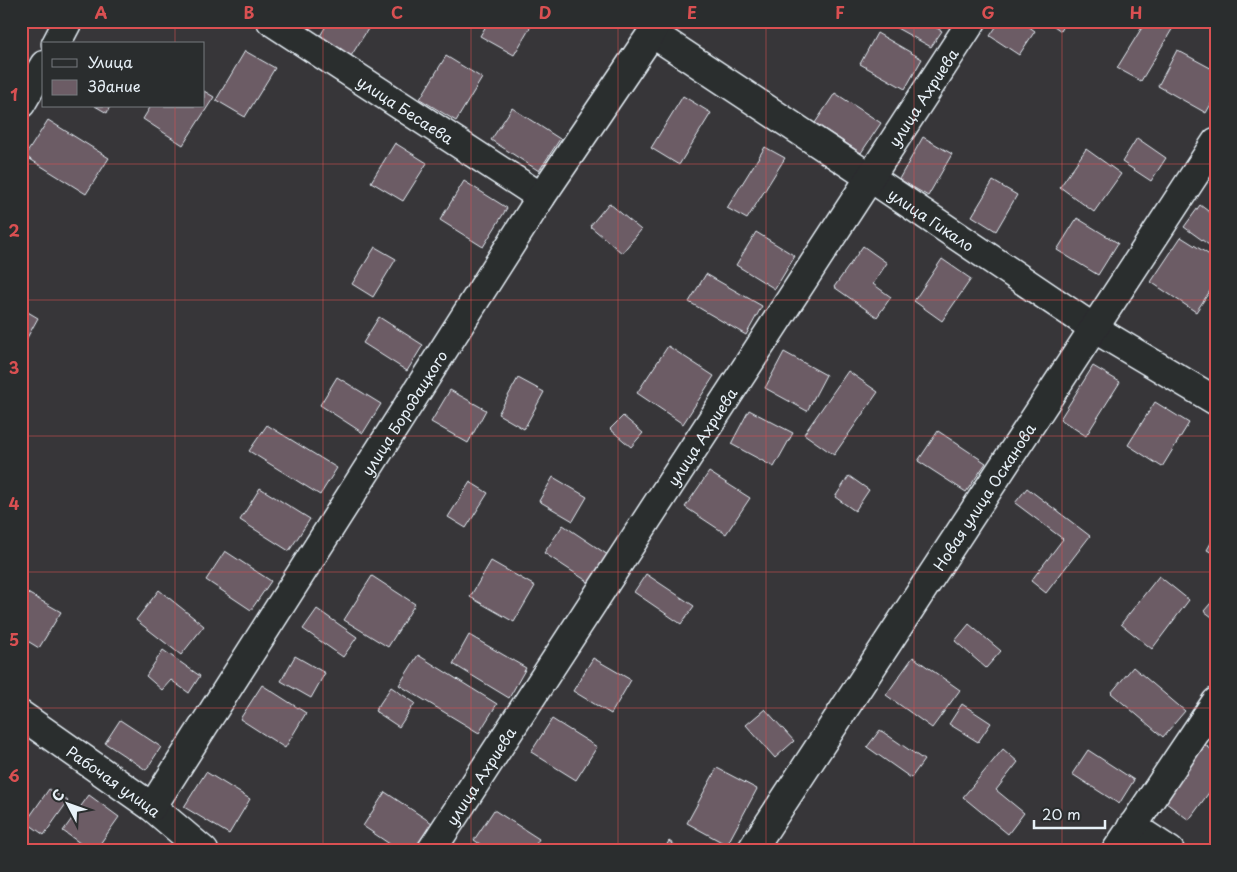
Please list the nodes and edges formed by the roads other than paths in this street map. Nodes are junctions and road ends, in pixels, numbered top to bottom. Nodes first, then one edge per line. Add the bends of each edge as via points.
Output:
1 (68, 21) edge
2 (271, 21) edge
3 (972, 21) edge
4 (654, 27) edge
5 (57, 42) edge
6 (42, 67) edge
7 (21, 104) edge
8 (1216, 142) edge
9 (871, 178) junction
10 (541, 197) junction
11 (1094, 329) junction
12 (1216, 401) edge
13 (1216, 702) edge
14 (21, 715) edge
15 (152, 807) junction
16 (1132, 826) junction
17 (204, 851) edge
18 (431, 851) edge
19 (751, 851) edge
20 (1116, 851) edge
21 (1170, 851) edge

1 - 5 street
2 - 10 street, улица Бесаева
3 - 9 street, улица Ахриева
4 - 9 street, улица Гикало
4 - 10 street, улица Бородацкого
6 - 7 street
8 - 11 street, Новая улица Осканова
9 - 11 street, улица Гикало
9 - 18 street, улица Ахриева
10 - 15 street, улица Бородацкого
11 - 12 street, улица Гикало
11 - 19 street, Новая улица Осканова
13 - 16 street
14 - 15 street, Рабочая улица
15 - 17 street, Рабочая улица
16 - 20 street
16 - 21 street

